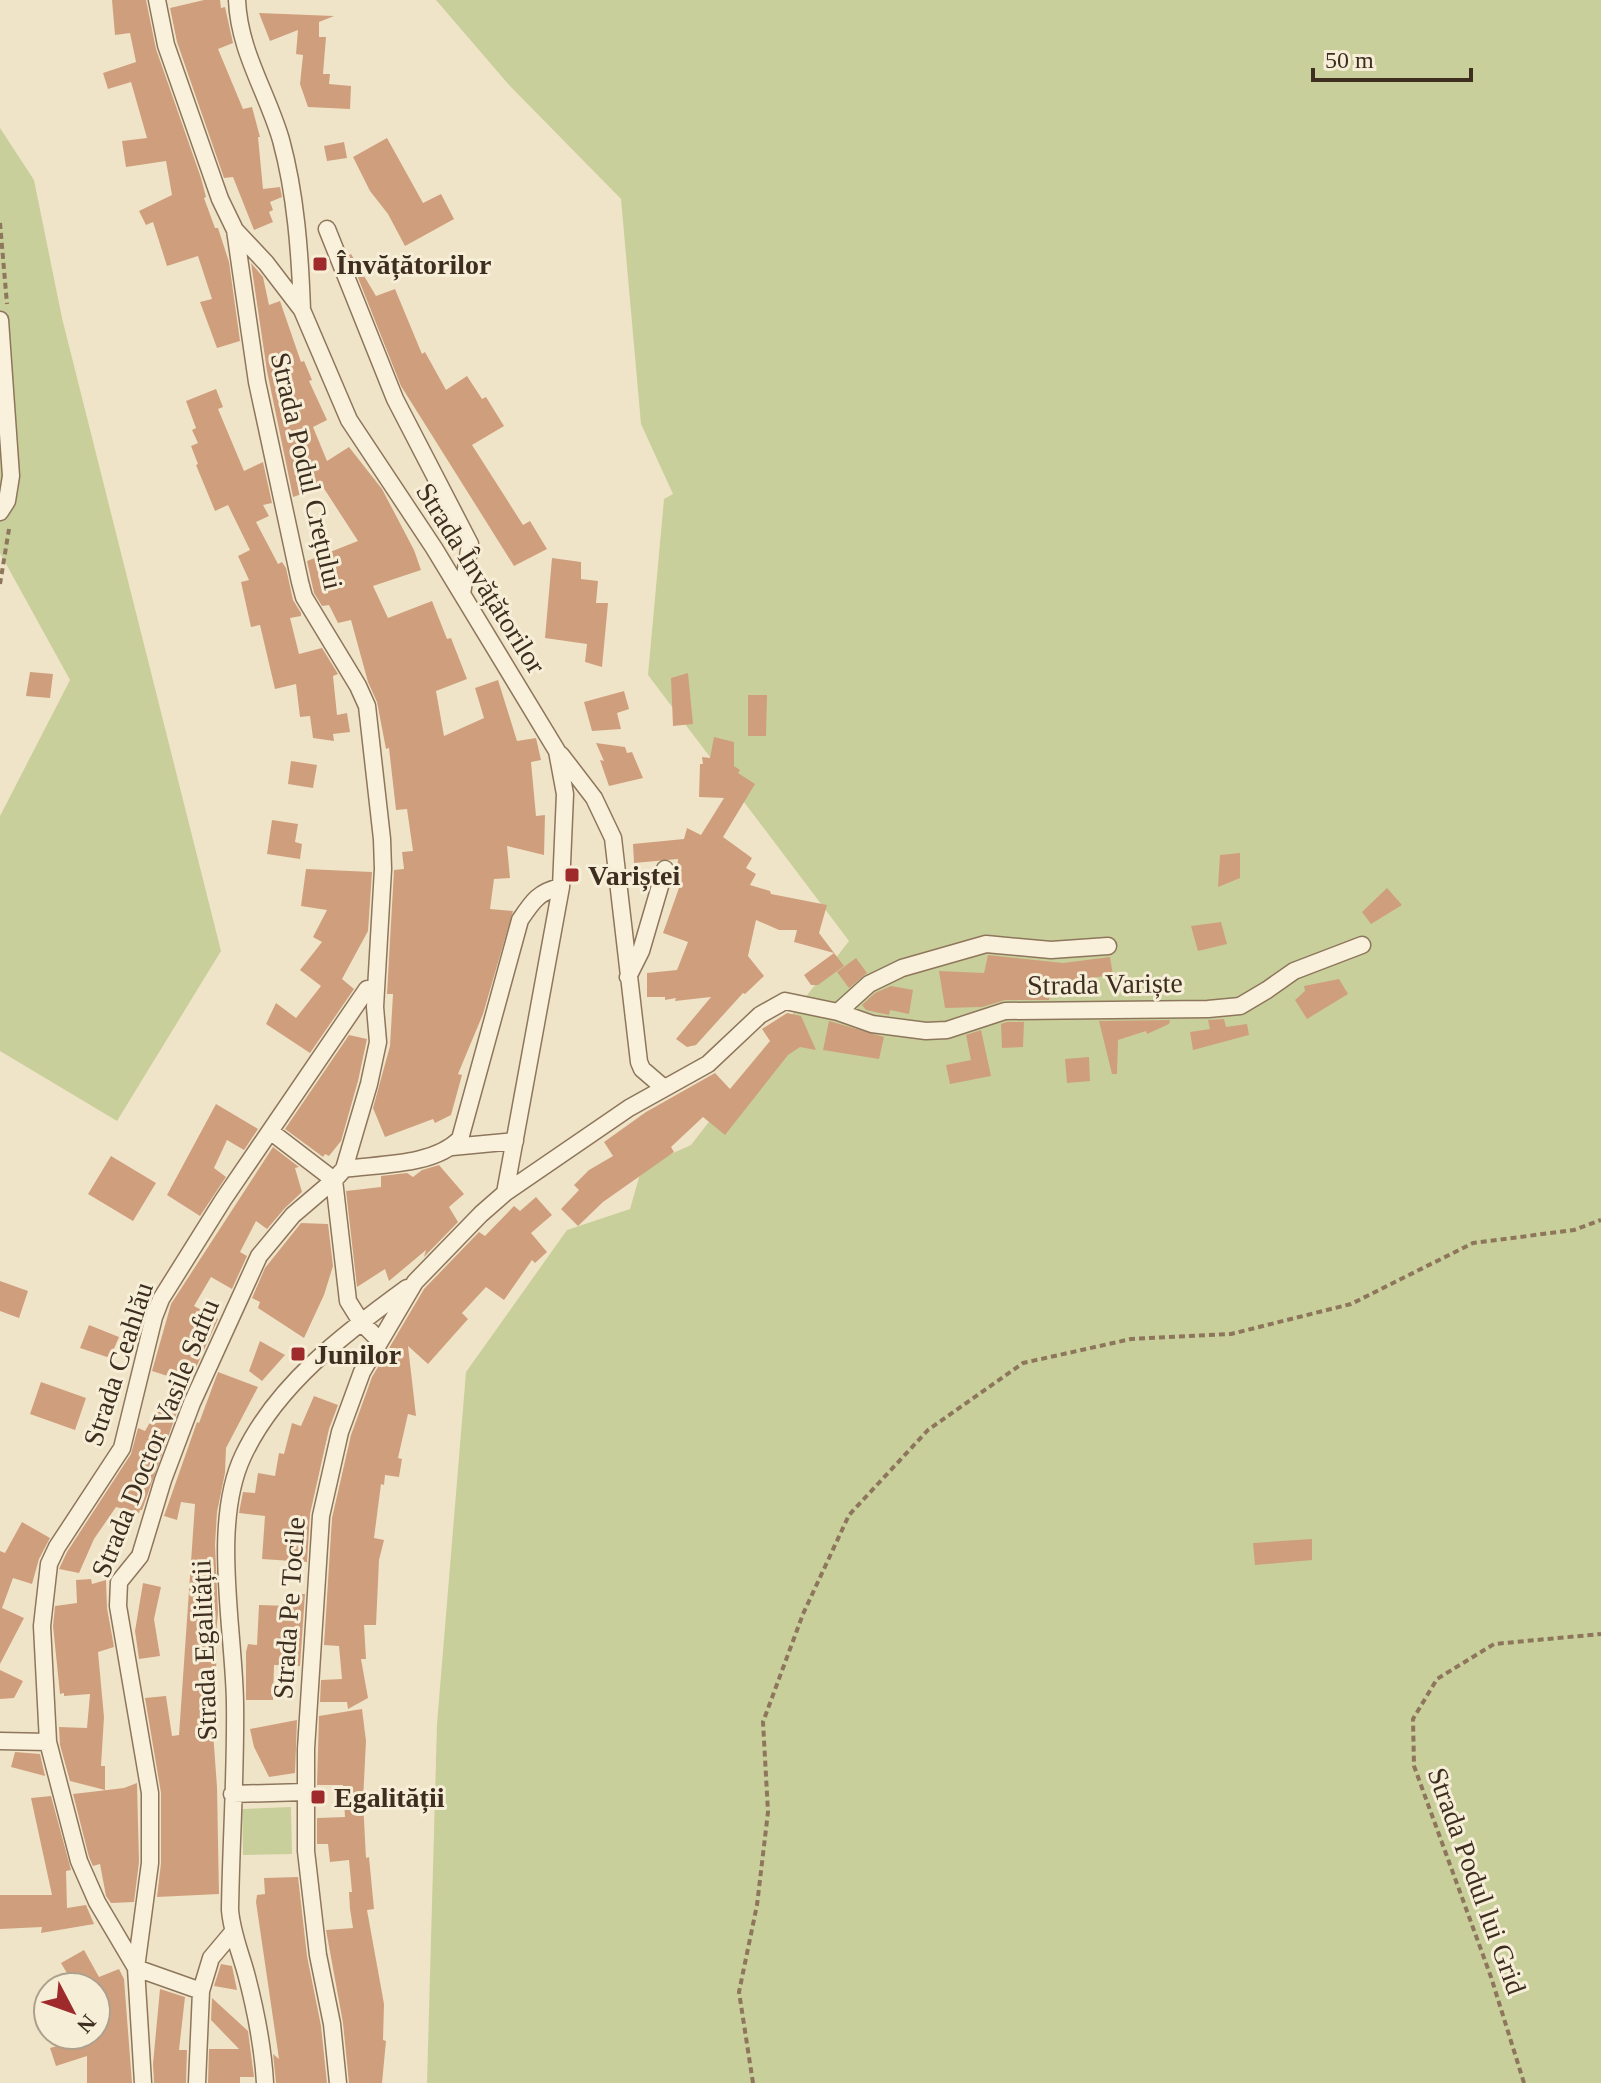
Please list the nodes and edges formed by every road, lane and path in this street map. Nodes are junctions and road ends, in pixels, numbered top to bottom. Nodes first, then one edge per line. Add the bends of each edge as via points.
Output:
1 (157, 0) edge
2 (237, 0) edge
3 (327, 229) dead end
4 (235, 230) junction
5 (302, 310) junction
6 (0, 320) edge
7 (0, 512) edge
8 (462, 594) junction
9 (557, 751) junction
10 (665, 869) dead end
11 (561, 887) junction
12 (1362, 945) dead end
13 (1108, 946) dead end
14 (628, 978) junction
15 (367, 989) dead end
16 (838, 1012) junction
17 (664, 1088) junction
18 (270, 1131) junction
19 (515, 1141) junction
20 (452, 1147) junction
21 (339, 1174) junction
22 (505, 1193) junction
23 (1601, 1220) edge
24 (415, 1282) junction
25 (361, 1322) junction
26 (380, 1341) junction
27 (1601, 1634) edge
28 (0, 1741) edge
29 (48, 1742) junction
30 (306, 1792) junction
31 (232, 1794) junction
32 (232, 1933) junction
33 (136, 1968) junction
34 (201, 1991) junction
35 (198, 2051) junction
36 (143, 2083) edge
37 (184, 2083) edge
38 (197, 2083) edge
39 (265, 2083) edge
40 (338, 2083) edge
41 (753, 2083) edge
42 (1524, 2083) edge

1 - 4 street, Strada Podul Crețului via 166,45
2 - 5 street, Strada Învățătorilor via 244,47 280,138 290,181
3 - 8 street via 395,399 470,544
4 - 5 street, Strada Învățătorilor
4 - 21 street, Strada Podul Crețului via 257,382 304,597 358,686 371,724 383,869 375,1007 378,1042
5 - 8 street, Strada Învățătorilor via 349,420
6 - 7 street via 11,476
8 - 9 street, Strada Învățătorilor
9 - 11 street, Strada Învățătorilor via 565,794
9 - 14 street via 594,798 613,838
10 - 14 street
11 - 19 street, Strada Învățătorilor
11 - 20 street via 535,898 520,920 460,1139
12 - 16 street, Strada Variște via 1294,971 1240,1006 1005,1011 947,1030 926,1031 872,1024
13 - 16 street, Strada Variște via 1051,950 986,944 902,968 869,984
14 - 17 street via 639,1062
15 - 18 street, Strada Ceahlău
16 - 17 street, Strada Variște via 785,1001 772,1006 719,1056
17 - 22 street, Strada Variște
18 - 21 street
18 - 29 street, Strada Ceahlău via 161,1299 122,1448 49,1564 42,1626
19 - 20 street
19 - 22 street, Strada Învățătorilor
20 - 21 street
21 - 25 street, Strada Podul Crețului via 348,1301
21 - 33 street, Strada Doctor Vasile Saftu via 293,1215 259,1256 192,1403 140,1556 119,1582 118,1606 150,1793 150,1863
22 - 24 street, Strada Pe Tocile
23 - 41 path via 1574,1230 1473,1243 1351,1304 1231,1334 1131,1339 1023,1363 928,1430 849,1515 803,1614 763,1722 768,1812 739,1992
24 - 25 street, Strada Egalității
24 - 26 street, Strada Pe Tocile
25 - 26 street
25 - 31 street, Strada Egalității via 258,1427 241,1460 227,1544 235,1703
26 - 30 street, Strada Pe Tocile via 362,1372 340,1432 321,1516
27 - 42 path, Strada Podul lui Grid via 1494,1644 1437,1679 1413,1719 1414,1766
28 - 29 street
29 - 33 street, Strada Ceahlău via 79,1861
30 - 31 street
30 - 40 street, Strada Pe Tocile via 308,1866
31 - 32 street, Strada Egalității
32 - 34 street via 211,1958
32 - 39 street via 263,2044
33 - 34 street
33 - 36 street, Strada Doctor Vasile Saftu
34 - 35 street
35 - 37 street
35 - 38 street

